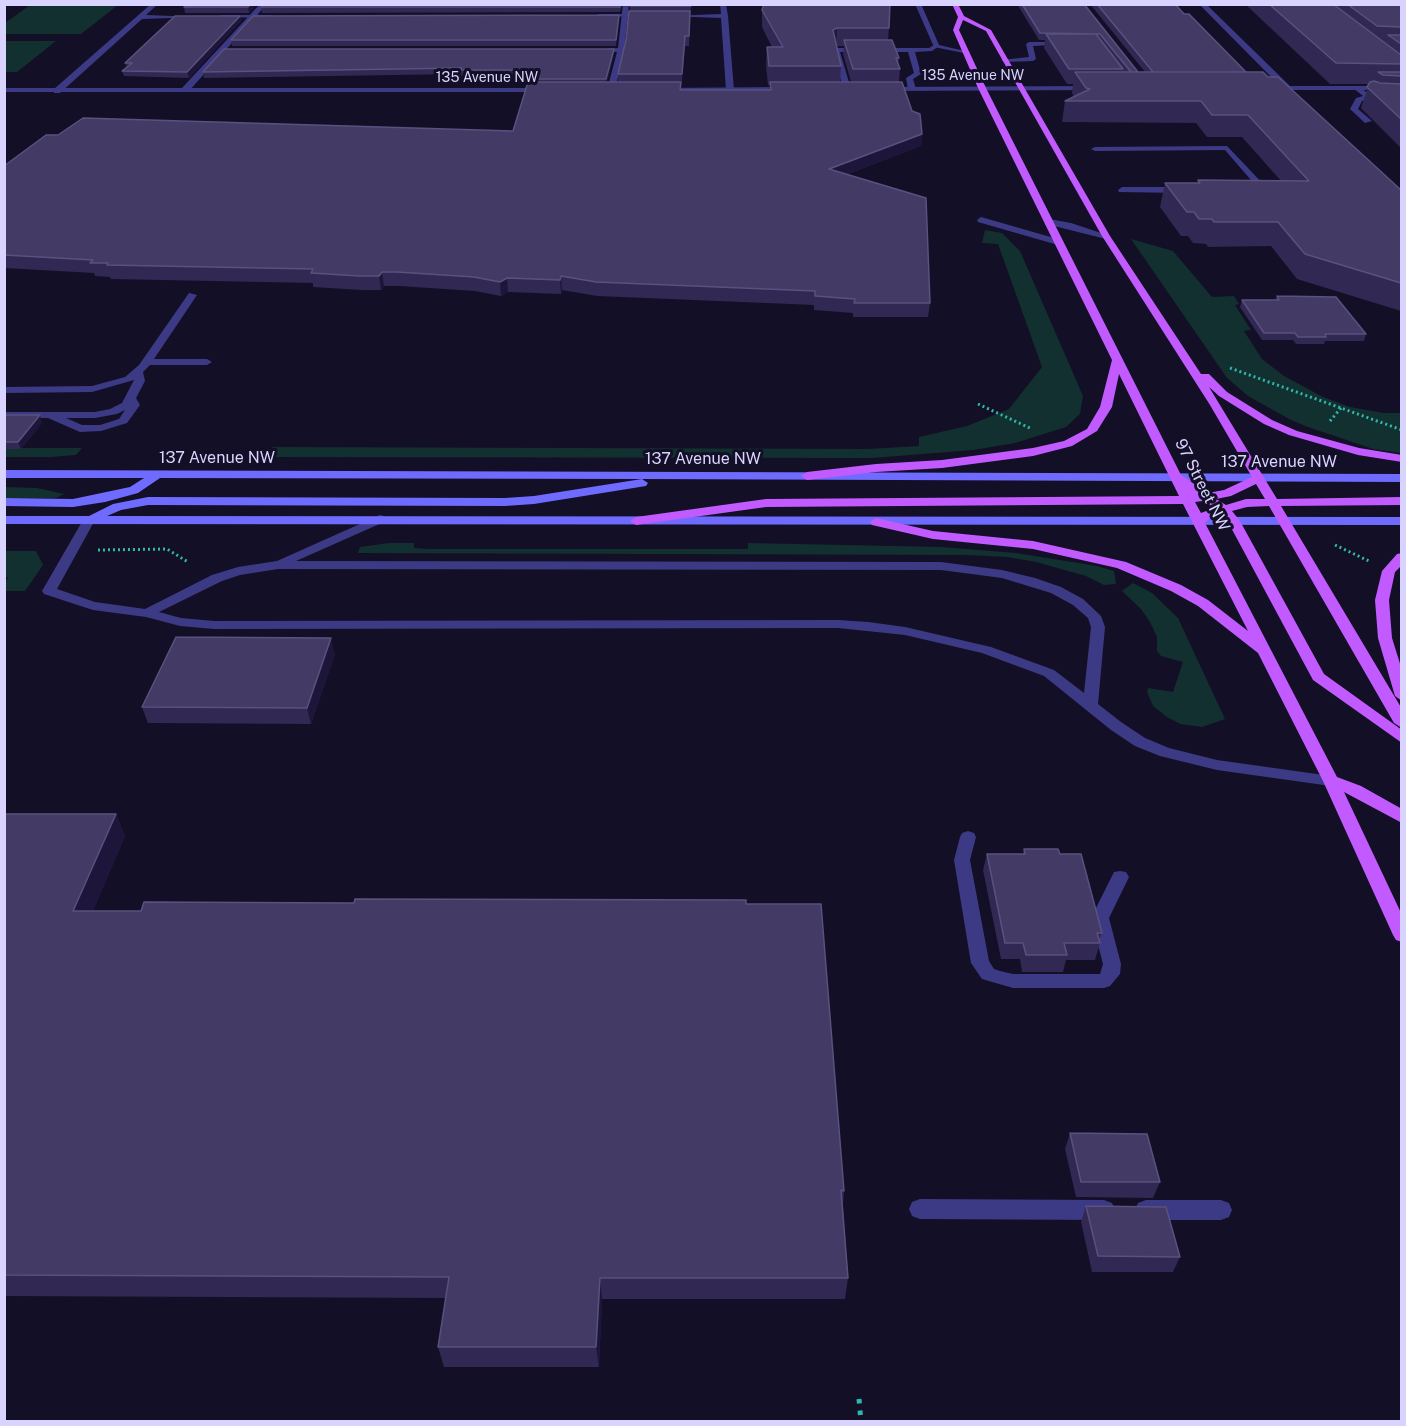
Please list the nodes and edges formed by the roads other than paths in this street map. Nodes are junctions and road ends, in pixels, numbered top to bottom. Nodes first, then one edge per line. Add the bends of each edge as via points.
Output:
1 (155, 4) edge
2 (264, 4) edge
3 (626, 4) edge
4 (723, 4) edge
5 (918, 4) edge
6 (955, 4) edge
7 (1202, 4) edge
8 (588, 16) edge
9 (624, 16) junction
10 (725, 16) junction
11 (141, 17) junction
12 (197, 17) edge
13 (208, 17) edge
14 (252, 17) junction
15 (276, 17) edge
16 (961, 17) junction
17 (1074, 44) edge
18 (936, 46) junction
19 (222, 50) junction
20 (234, 50) edge
21 (586, 50) edge
22 (621, 50) junction
23 (911, 50) junction
24 (967, 53) junction
25 (1004, 60) junction
26 (912, 88) junction
27 (982, 88) junction
28 (1020, 88) junction
29 (1097, 88) edge
30 (1264, 88) edge
31 (1287, 88) junction
32 (1357, 88) junction
33 (1401, 88) edge
34 (800, 89) edge
35 (836, 89) edge
36 (847, 89) junction
37 (858, 89) edge
38 (880, 89) edge
39 (4, 90) edge
40 (186, 90) junction
41 (552, 90) edge
42 (599, 90) edge
43 (611, 90) junction
44 (623, 90) edge
45 (647, 90) edge
46 (730, 90) junction
47 (57, 91) junction
48 (1367, 97) junction
49 (1401, 101) edge
50 (1368, 121) edge
51 (1095, 149) dead end
52 (1122, 190) dead end
53 (1193, 190) edge
54 (1252, 194) edge
55 (1114, 199) dead end
56 (1189, 199) edge
57 (981, 220) dead end
58 (1049, 222) junction
59 (1106, 236) junction
60 (1058, 242) junction
61 (192, 295) dead end
62 (1185, 357) junction
63 (1117, 360) junction
64 (147, 362) junction
65 (207, 362) dead end
66 (138, 373) junction
67 (4, 390) edge
68 (4, 415) edge
69 (1401, 459) edge
70 (4, 474) edge
71 (158, 474) junction
72 (686, 475) junction
73 (807, 476) junction
74 (1177, 478) junction
75 (1401, 478) edge
76 (1258, 479) junction
77 (1208, 498) junction
78 (1188, 500) junction
79 (1401, 501) edge
80 (4, 502) edge
81 (1273, 502) junction
82 (1224, 509) junction
83 (380, 519) junction
84 (4, 520) edge
85 (89, 520) junction
86 (636, 521) junction
87 (1234, 521) junction
88 (1284, 521) junction
89 (1401, 521) edge
90 (876, 522) junction
91 (1199, 522) junction
92 (1401, 557) edge
93 (278, 565) junction
94 (147, 613) junction
95 (1266, 653) junction
96 (1401, 696) edge
97 (1090, 705) junction
98 (1401, 723) edge
99 (1401, 738) edge
100 (1331, 781) junction
101 (1401, 817) edge
102 (968, 837) dead end
103 (1120, 877) dead end
104 (1401, 935) edge
105 (920, 1209) dead end
106 (1221, 1210) dead end

1 - 11 street
2 - 14 street
3 - 9 street
4 - 10 street
5 - 18 street
6 - 16 main road, 97 Street NW
7 - 31 street
8 - 9 street
9 - 10 street
9 - 22 street
10 - 46 street
11 - 12 street
11 - 47 street
13 - 14 street
14 - 15 street
14 - 19 street
16 - 24 main road, 97 Street NW via 956,30
16 - 25 main road via 988,30
17 - 25 street via 1029,44 1033,59
18 - 23 street via 930,50
18 - 24 street
19 - 20 street
19 - 40 street
21 - 22 street
22 - 43 street
23 - 26 street via 918,74 909,78
23 - 36 street via 836,50
24 - 27 main road, 97 Street NW
25 - 28 main road
26 - 27 street, 135 Avenue NW
26 - 38 street, 135 Avenue NW
27 - 28 street, 135 Avenue NW
27 - 58 main road, 97 Street NW
28 - 29 street, 135 Avenue NW
28 - 59 main road
30 - 31 street
31 - 32 street
32 - 33 street
32 - 48 street
34 - 46 street
35 - 36 street
36 - 37 street
39 - 47 street, 135 Avenue NW
40 - 41 street, 135 Avenue NW
40 - 47 street, 135 Avenue NW
42 - 43 street
43 - 44 street
45 - 46 street
48 - 49 street
48 - 50 street via 1359,100 1354,109
51 - 54 street via 1227,148 1273,199
52 - 53 street
55 - 56 street
57 - 60 street
58 - 59 street
58 - 60 main road, 97 Street NW
59 - 62 main road
60 - 63 main road, 97 Street NW
61 - 64 street
62 - 69 main road via 1223,394 1268,422 1311,439
62 - 76 main road
63 - 73 main road via 1106,407 1090,431 1068,444 942,464
63 - 74 main road, 97 Street NW
64 - 65 street
64 - 66 street
66 - 67 street via 93,389
66 - 68 street via 140,381 128,416 107,427 80,429 51,415
70 - 71 main road, 137 Avenue NW
71 - 72 main road, 137 Avenue NW
71 - 80 main road via 134,490 105,498 73,503
72 - 73 main road, 137 Avenue NW
72 - 85 main road via 534,501 148,501 117,507
73 - 74 main road, 137 Avenue NW
74 - 76 main road, 137 Avenue NW
74 - 77 main road
74 - 78 main road, 97 Street NW
75 - 76 main road, 137 Avenue NW
76 - 77 main road
76 - 81 main road
77 - 78 main road
77 - 82 main road
78 - 86 main road via 765,503
78 - 91 main road, 97 Street NW
79 - 81 main road
81 - 82 main road
81 - 88 main road
82 - 87 main road
82 - 91 main road
83 - 85 main road
83 - 86 main road
83 - 93 street
84 - 85 main road
85 - 94 street via 50,591 93,606
86 - 90 main road
87 - 88 main road
87 - 91 main road
87 - 99 main road via 1318,677
88 - 89 main road
88 - 98 main road
90 - 91 main road
90 - 95 main road via 933,535 1033,545 1121,565 1203,603
91 - 95 main road, 97 Street NW
92 - 96 main road via 1389,571 1382,600 1385,638
93 - 94 street via 217,578
93 - 97 street via 903,565 1002,574 1056,590 1094,616 1098,644
94 - 97 street via 180,622 214,625 868,626 949,640 1014,659 1049,673
95 - 100 main road, 97 Street NW
97 - 100 street via 1140,742 1184,758
100 - 101 main road
100 - 104 main road, 97 Street NW
102 - 103 street via 962,860 980,963 988,974 999,978 1104,981 1111,974 1112,964 1100,918
105 - 106 street

